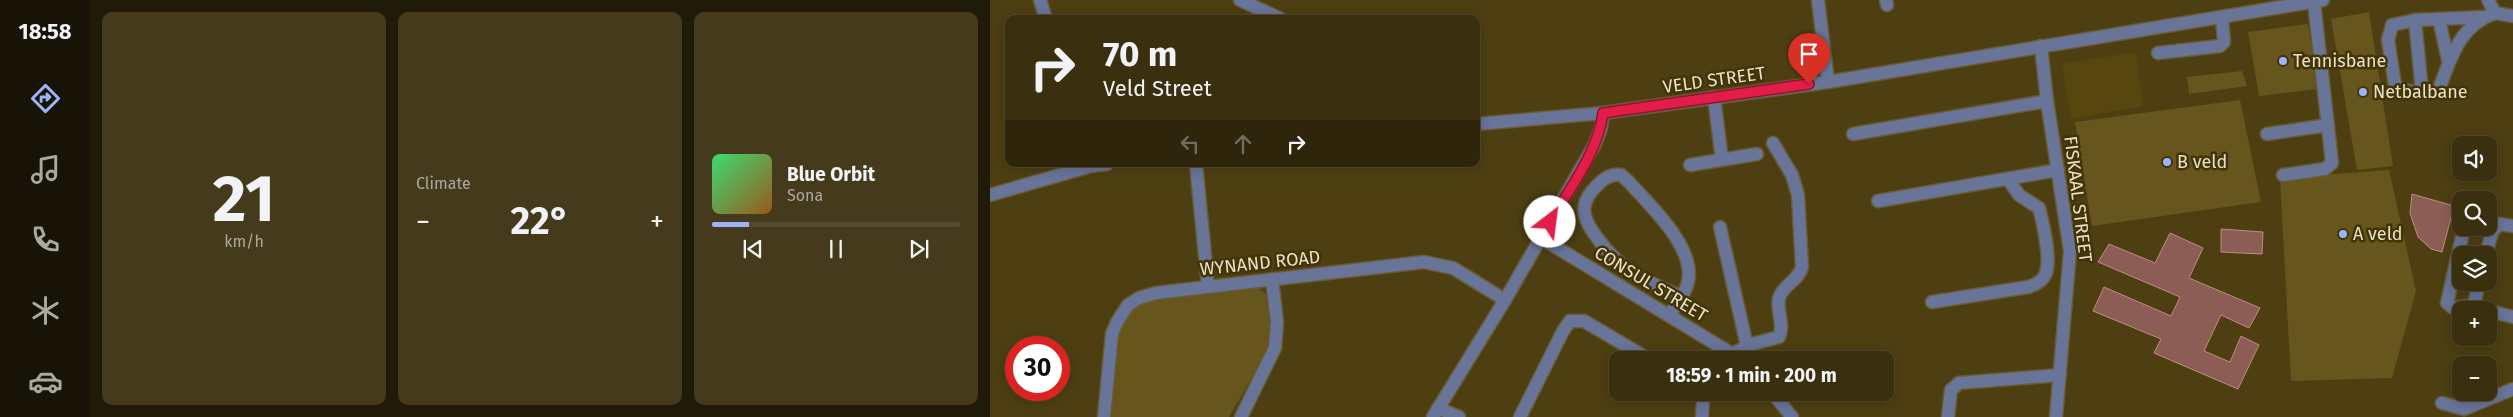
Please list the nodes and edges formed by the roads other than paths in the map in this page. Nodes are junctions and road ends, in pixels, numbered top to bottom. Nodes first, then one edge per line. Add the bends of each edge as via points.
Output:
1 (1040, 0) edge
2 (1240, 0) edge
3 (1818, 0) edge
4 (2488, 0) edge
5 (2318, 1) edge
6 (1045, 15) edge
7 (1272, 15) edge
8 (2490, 15) junction
9 (2513, 16) edge
10 (2222, 18) junction
11 (2439, 19) junction
12 (2416, 20) junction
13 (2041, 46) junction
14 (2158, 52) dead end
15 (2448, 60) junction
16 (1828, 82) junction
17 (2422, 92) junction
18 (1714, 97) junction
19 (2047, 101) junction
20 (1603, 113) junction
21 (1480, 124) edge
22 (2328, 125) junction
23 (1853, 134) dead end
24 (2267, 134) dead end
25 (1773, 143) dead end
26 (1757, 154) dead end
27 (1722, 160) junction
28 (1690, 165) dead end
29 (1084, 167) edge
30 (1196, 167) edge
31 (2058, 170) junction
32 (2283, 175) dead end
33 (2008, 179) junction
34 (990, 195) edge
35 (1878, 201) dead end
36 (2513, 226) edge
37 (1720, 227) dead end
38 (2462, 236) edge
39 (1541, 238) junction
40 (2488, 246) edge
41 (1272, 280) junction
42 (1208, 286) junction
43 (1682, 296) junction
44 (1505, 300) junction
45 (1932, 302) dead end
46 (2452, 307) edge
47 (2497, 313) edge
48 (1669, 315) junction
49 (2513, 317) edge
50 (1747, 346) junction
51 (1635, 351) edge
52 (1727, 351) edge
53 (1742, 351) edge
54 (2060, 375) junction
55 (2513, 389) edge
56 (1703, 401) edge
57 (1779, 401) edge
58 (2442, 403) dead end
59 (1435, 413) edge
60 (1104, 417) edge
61 (1241, 417) edge
62 (1460, 417) edge
63 (1520, 417) edge
64 (1702, 417) edge
65 (1792, 417) edge
66 (1948, 417) edge
67 (2056, 417) edge

1 - 6 street
2 - 7 street
3 - 16 street
4 - 8 street
5 - 10 street, VELD STREET
5 - 22 street
8 - 9 street
8 - 11 street
8 - 15 street via 2473,25
10 - 13 street, VELD STREET
10 - 14 street via 2224,40 2220,46
11 - 12 street
11 - 15 street
12 - 17 street
12 - 17 street via 2392,25 2388,40 2395,85
13 - 16 street, VELD STREET
13 - 19 street, FISKAAL STREET
15 - 17 street via 2439,89
16 - 18 street, VELD STREET
18 - 20 street, VELD STREET
18 - 27 street
19 - 23 street
19 - 31 street, FISKAAL STREET
20 - 21 street, VELD STREET
20 - 39 street via 1595,144
22 - 24 street
22 - 32 street via 2332,163 2329,167
25 - 50 street via 1792,176 1798,195 1802,267 1780,295 1779,337
26 - 27 street
27 - 28 street
29 - 34 street
30 - 42 street
31 - 33 street
31 - 54 street, FISKAAL STREET via 2070,251
33 - 35 street
33 - 45 street via 2019,195 2039,208 2047,261 2044,277 2028,287
36 - 40 street via 2499,224 2492,232
37 - 50 street
38 - 46 street via 2447,303
39 - 44 street
39 - 48 street, CONSUL STREET
41 - 42 street, WYNAND ROAD
41 - 44 street, WYNAND ROAD via 1436,263 1462,272
41 - 61 street via 1277,322 1275,348
42 - 60 street, WYNAND ROAD via 1156,293 1128,305 1112,334
43 - 43 street via 1688,282 1688,266 1670,228 1625,178 1616,174 1608,176 1584,204 1583,211 1590,228 1620,266
43 - 48 street
44 - 59 street
47 - 49 street
48 - 52 street, CONSUL STREET
50 - 53 street
51 - 63 street via 1584,321 1570,321
54 - 66 street via 1959,383 1951,390
54 - 67 street, FISKAAL STREET
55 - 58 street via 2464,409
56 - 64 street
57 - 65 street
59 - 62 street

